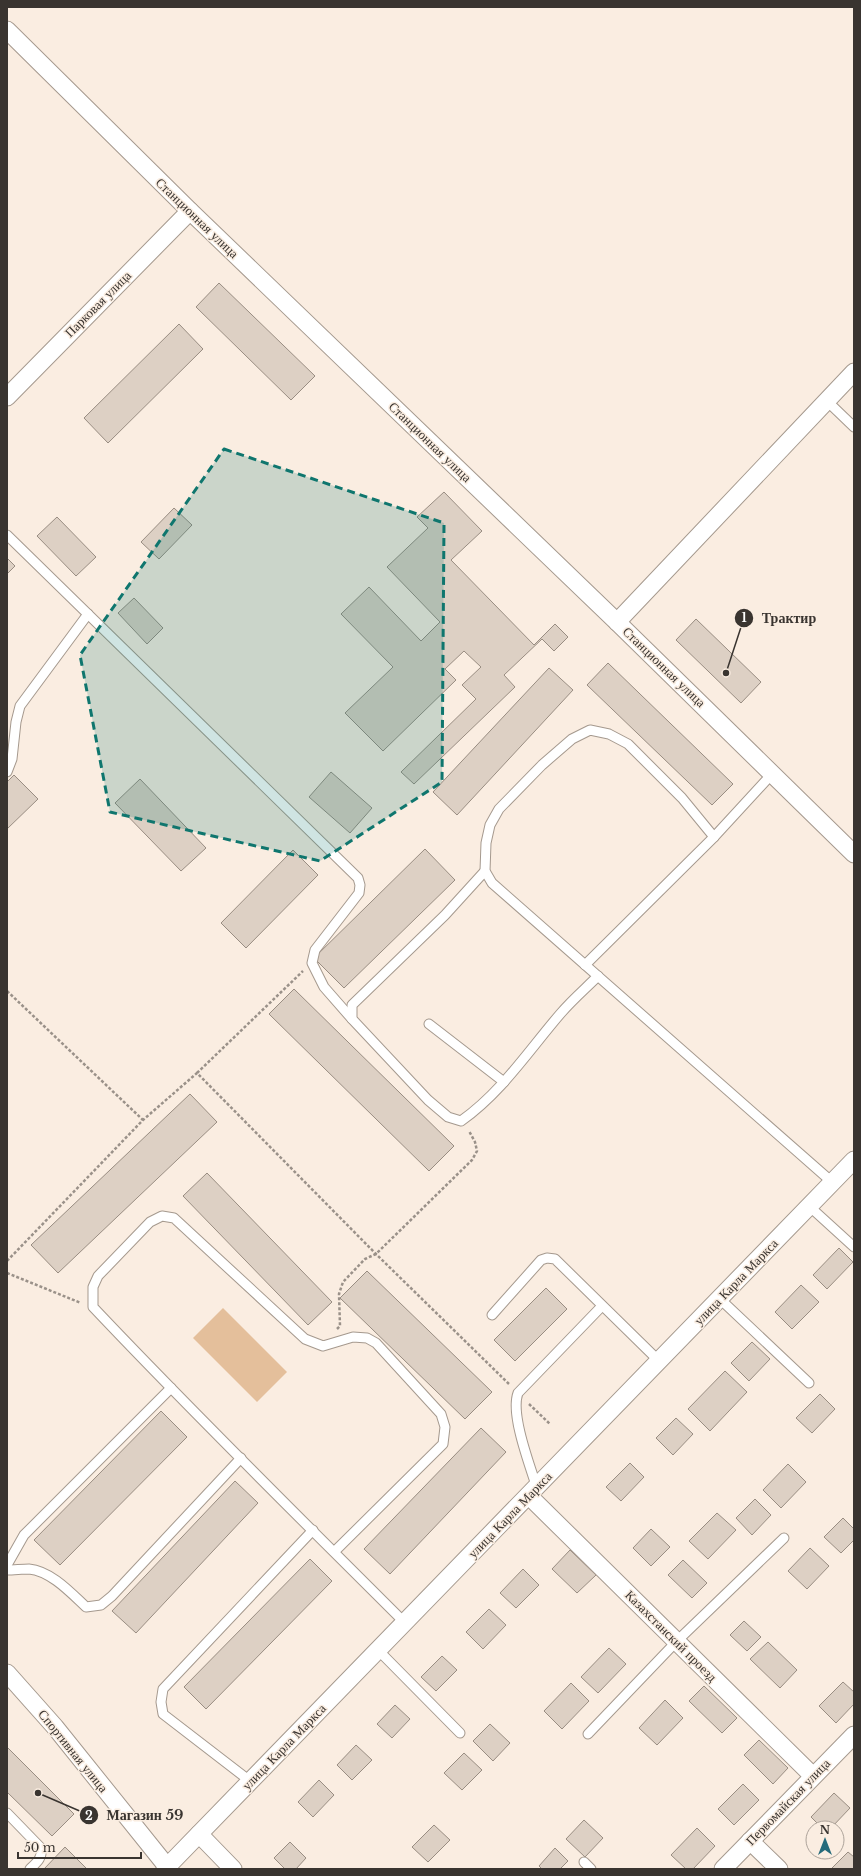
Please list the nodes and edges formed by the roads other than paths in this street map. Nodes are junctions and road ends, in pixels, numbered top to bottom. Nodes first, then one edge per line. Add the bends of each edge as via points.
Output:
1 (7, 30) edge
2 (190, 211) junction
3 (854, 372) edge
4 (7, 397) edge
5 (827, 401) junction
6 (854, 427) edge
7 (7, 535) edge
8 (88, 614) junction
9 (617, 622) junction
10 (7, 772) edge
11 (772, 774) junction
12 (714, 837) junction
13 (854, 854) edge
14 (486, 871) junction
15 (585, 965) junction
16 (598, 976) junction
17 (352, 1019) junction
18 (429, 1024) dead end
19 (504, 1082) junction
20 (854, 1160) edge
21 (832, 1182) junction
22 (809, 1206) junction
23 (854, 1247) edge
24 (720, 1299) junction
25 (602, 1306) junction
26 (492, 1315) dead end
27 (659, 1361) junction
28 (809, 1383) dead end
29 (171, 1388) junction
30 (241, 1458) junction
31 (533, 1492) junction
32 (313, 1530) junction
33 (784, 1538) dead end
34 (334, 1552) junction
35 (7, 1565) edge
36 (7, 1570) edge
37 (404, 1622) junction
38 (677, 1641) junction
39 (378, 1650) junction
40 (7, 1673) edge
41 (460, 1733) dead end
42 (588, 1734) dead end
43 (854, 1735) edge
44 (813, 1776) junction
45 (250, 1781) junction
46 (7, 1813) edge
47 (199, 1834) junction
48 (750, 1841) junction
49 (584, 1862) dead end
50 (167, 1868) edge
51 (30, 1869) edge
52 (234, 1869) edge
53 (591, 1869) edge
54 (723, 1869) edge
55 (778, 1869) edge

1 - 2 street, Станционная улица
2 - 4 street, Парковая улица
2 - 9 street, Станционная улица
3 - 5 street
5 - 6 lane
5 - 9 street
7 - 8 lane
8 - 10 lane via 20,706 12,759
8 - 17 lane via 358,878 358,893 315,950 312,963 324,987
9 - 11 street, Станционная улица
11 - 12 lane
11 - 13 street, Станционная улица
12 - 14 lane via 682,798 628,744 609,734 590,730 572,739 542,764 499,809 490,825
12 - 15 lane
14 - 15 lane via 492,883
14 - 17 lane via 445,915 352,1005
15 - 16 lane
16 - 19 lane via 562,1012
16 - 21 lane
17 - 19 lane via 428,1100 448,1117 461,1121
18 - 19 lane
20 - 21 street, улица Карла Маркса
21 - 22 street, улица Карла Маркса
22 - 23 lane
22 - 24 street, улица Карла Маркса
24 - 27 street, улица Карла Маркса
24 - 28 lane
25 - 26 lane via 555,1259 547,1258 541,1260
25 - 27 lane
25 - 31 lane via 518,1393 516,1400 522,1443
27 - 31 street, улица Карла Маркса
29 - 30 lane
29 - 34 lane via 93,1307 93,1287 98,1276 150,1222 162,1216 174,1218 305,1339 323,1346 353,1337 367,1338 376,1343 441,1414 445,1427 442,1444
29 - 35 lane via 24,1535
30 - 32 lane
30 - 36 lane via 101,1605 86,1607 43,1573 30,1569
31 - 37 street, улица Карла Маркса
31 - 38 street, Казахстанский проезд
32 - 34 lane
32 - 45 lane via 163,1689 161,1696 163,1714
33 - 38 lane
34 - 37 lane
37 - 39 street, улица Карла Маркса
38 - 42 lane
38 - 44 street, Казахстанский проезд
39 - 41 lane
39 - 45 street, улица Карла Маркса
40 - 50 street, Спортивная улица via 55,1727
43 - 44 street, Первомайская улица
44 - 48 street, Первомайская улица
45 - 47 street, улица Карла Маркса
46 - 51 lane via 41,1848 40,1858
47 - 50 street, улица Карла Маркса
47 - 52 street
48 - 54 street, Первомайская улица
48 - 55 street
49 - 53 lane

